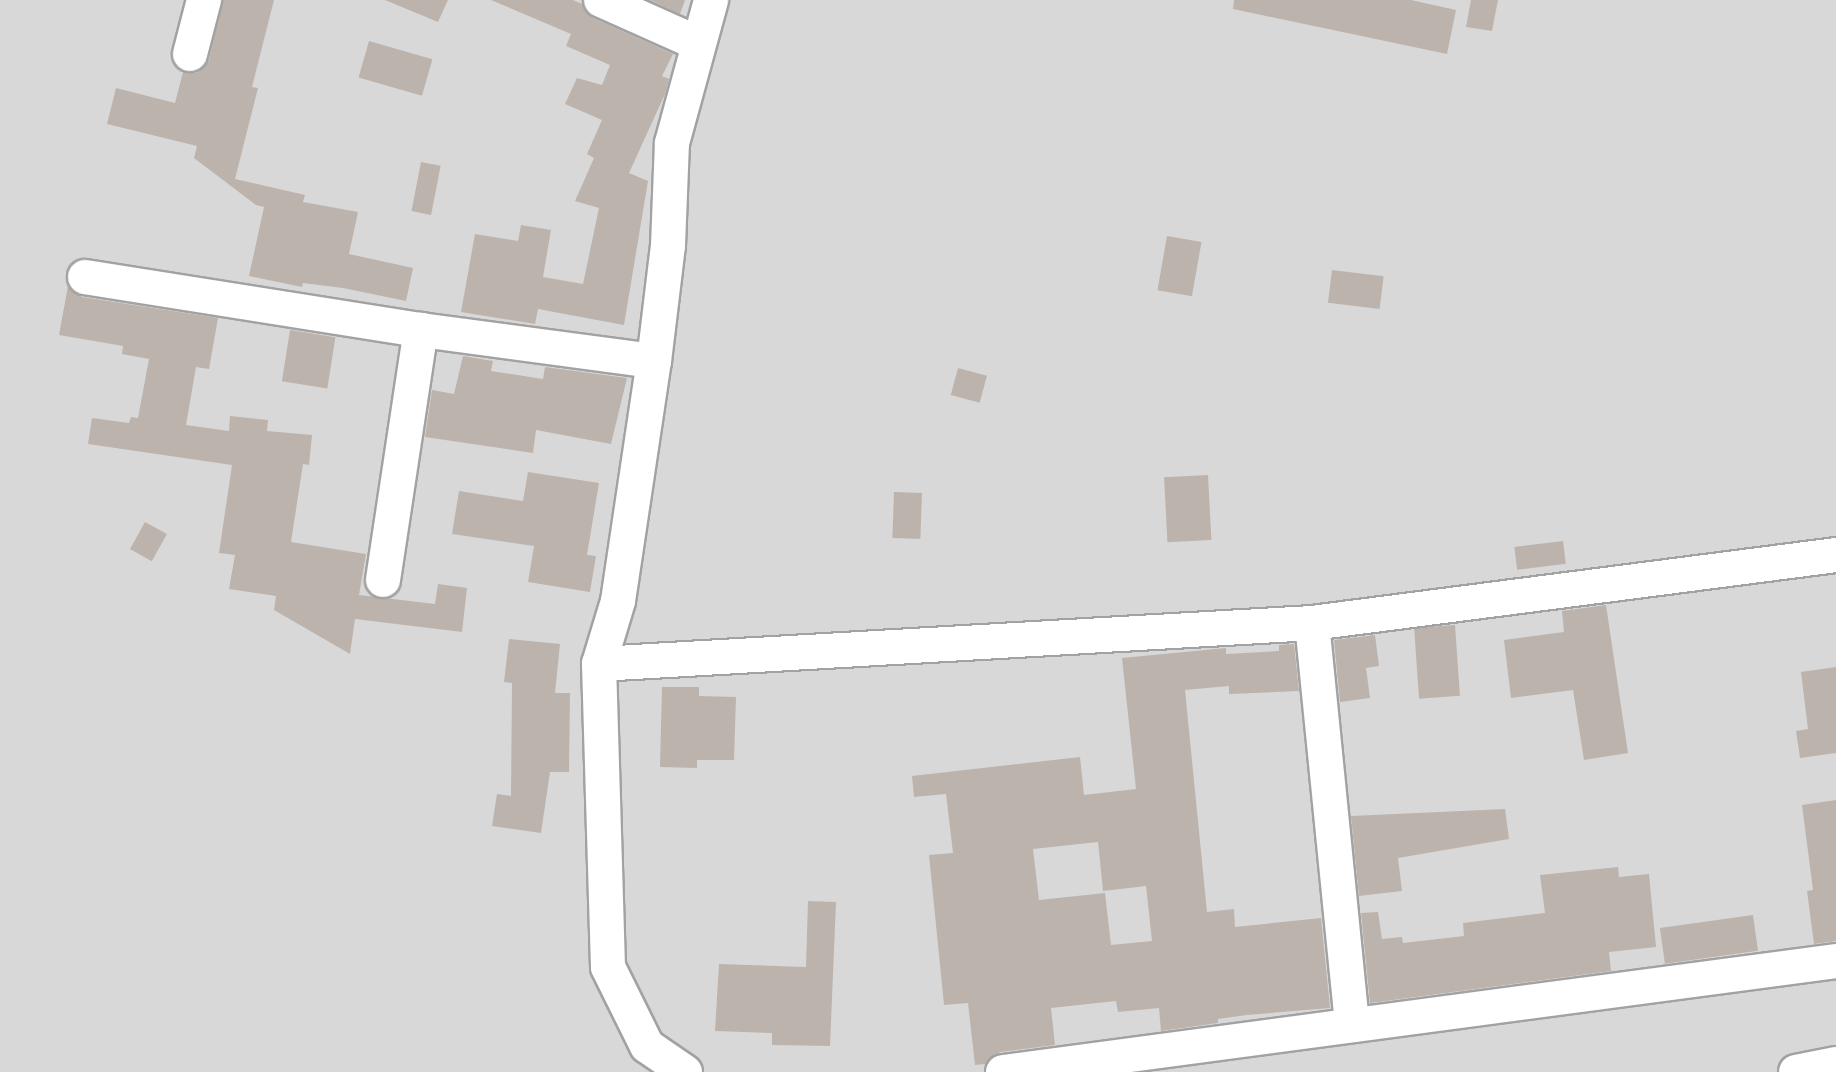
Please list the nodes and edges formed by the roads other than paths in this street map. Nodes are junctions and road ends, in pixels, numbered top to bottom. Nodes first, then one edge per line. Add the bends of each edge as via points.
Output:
1 (204, 0) edge
2 (601, 0) edge
3 (711, 0) edge
4 (697, 43) junction
5 (190, 54) dead end
6 (85, 277) dead end
7 (421, 330) junction
8 (654, 361) junction
9 (1836, 555) edge
10 (383, 580) dead end
11 (1312, 623) junction
12 (599, 664) junction
13 (1836, 961) edge
14 (1352, 1025) junction
15 (1836, 1064) edge
16 (685, 1072) edge
17 (1003, 1072) edge
18 (1796, 1072) edge

1 - 5 street
2 - 4 street
3 - 4 street
4 - 8 street via 672,143 668,246
6 - 7 street
7 - 8 street
7 - 10 street
8 - 12 street via 618,601
9 - 11 street
11 - 12 street
11 - 14 street
12 - 16 street via 608,967 647,1046
13 - 14 street
14 - 17 street
15 - 18 street

